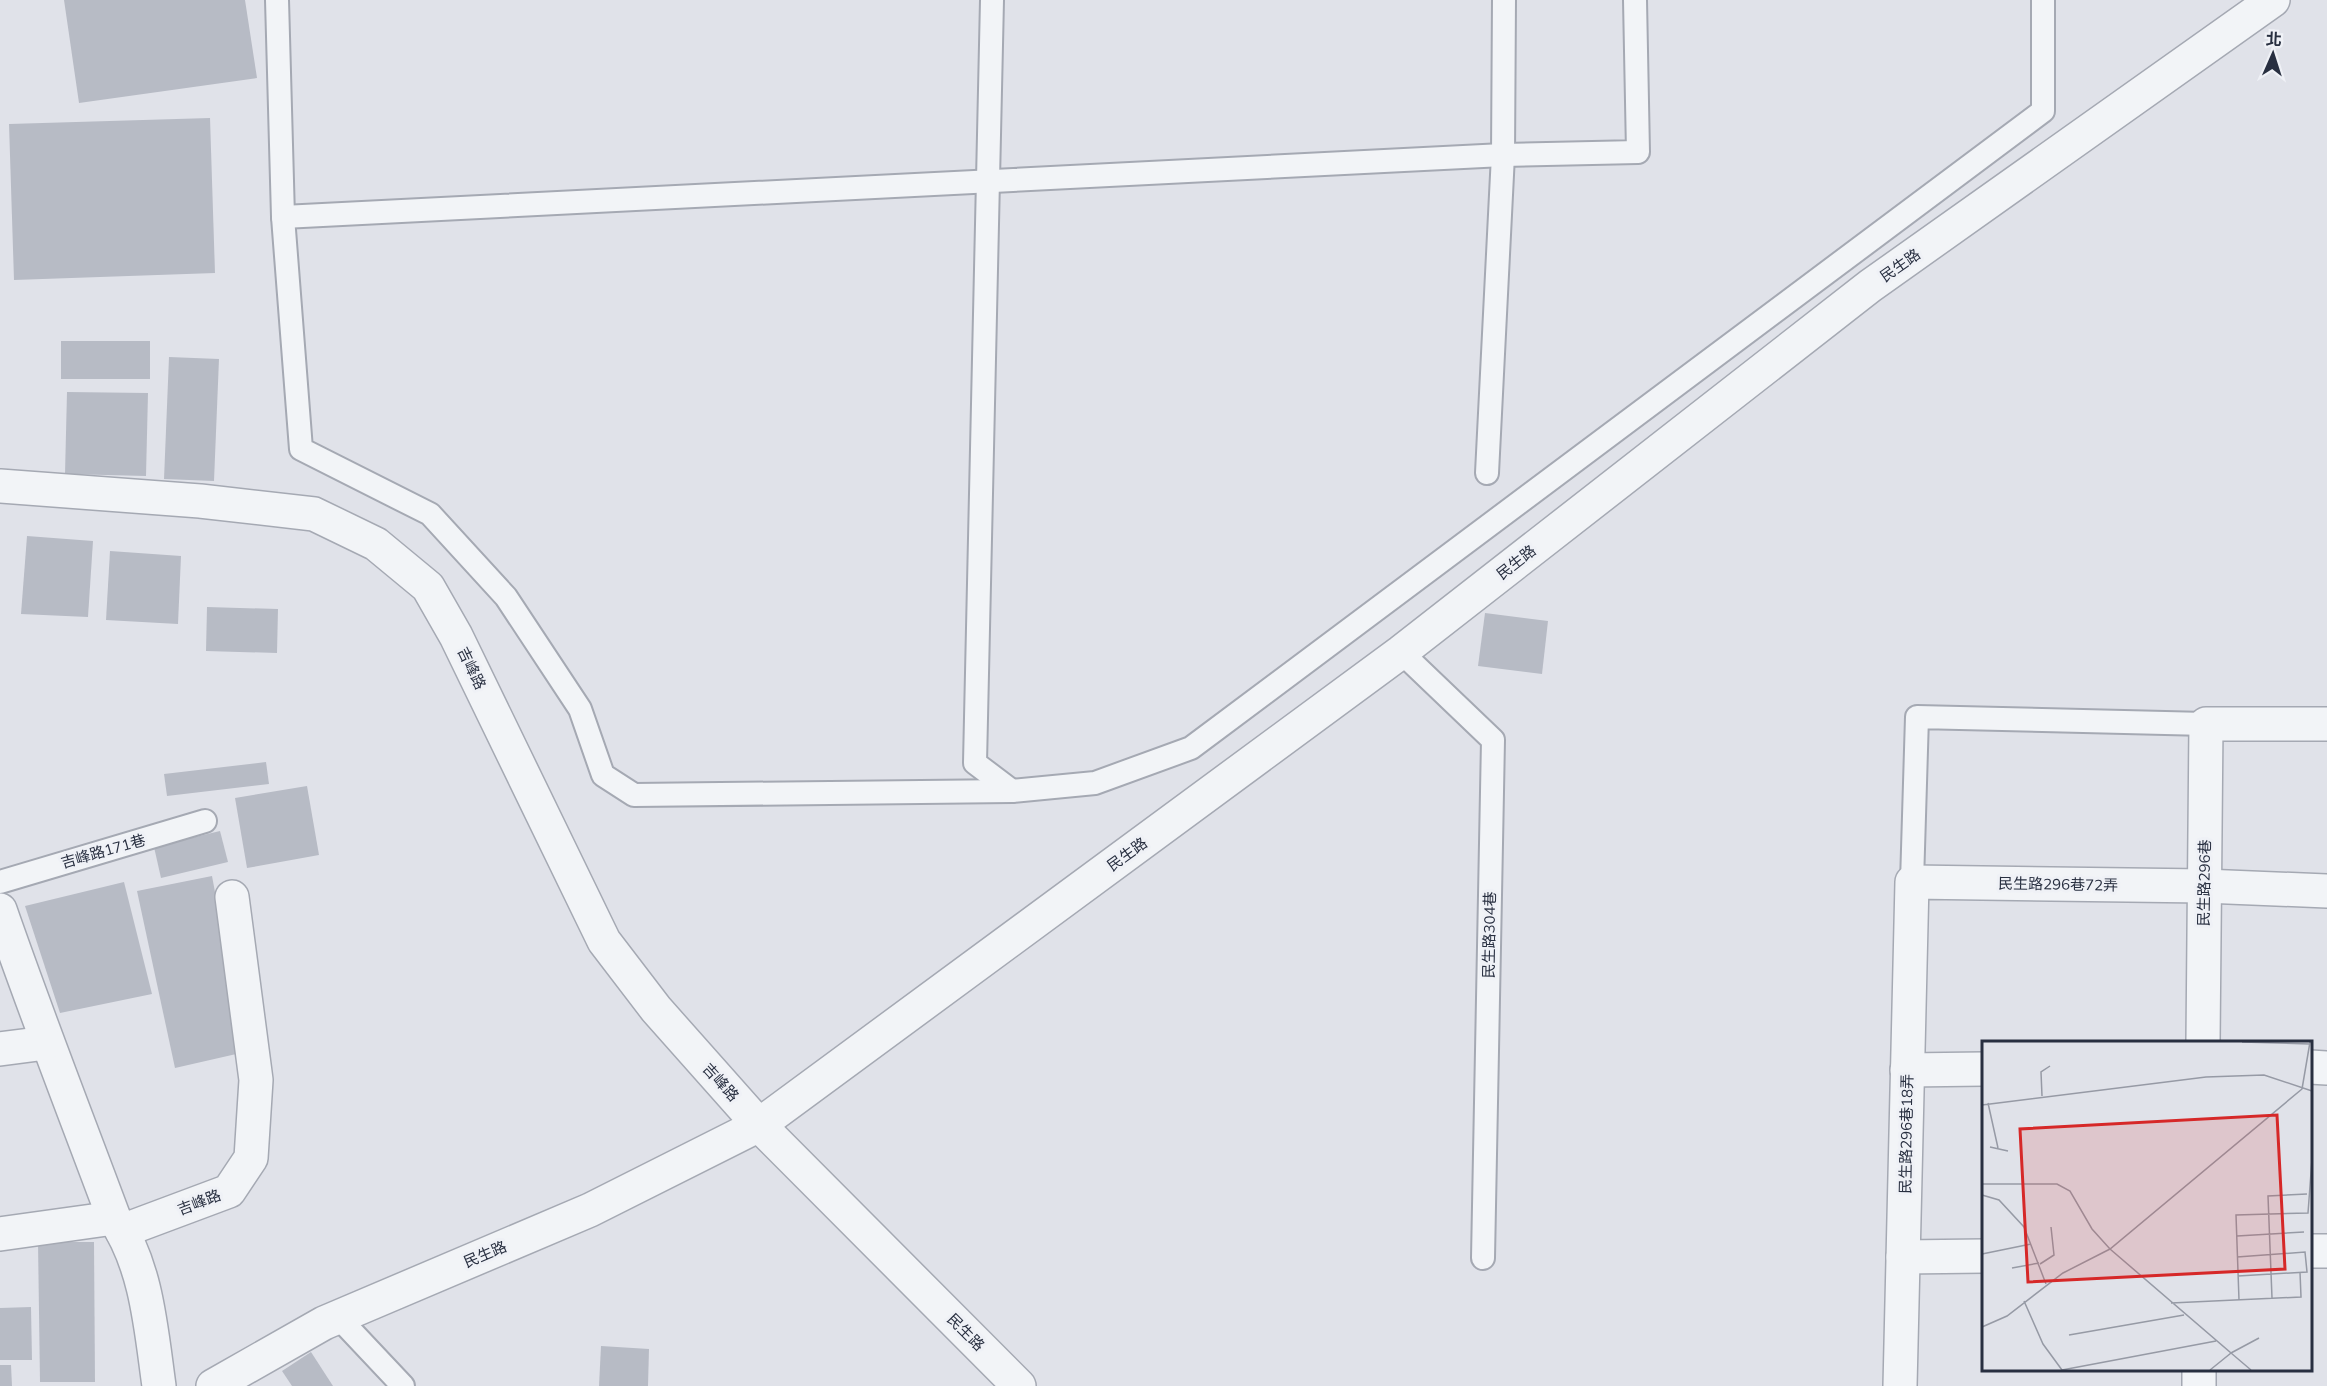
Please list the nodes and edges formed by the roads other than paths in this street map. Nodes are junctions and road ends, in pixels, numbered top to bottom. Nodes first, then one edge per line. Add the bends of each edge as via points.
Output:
1 (277, 0) edge
2 (992, 0) edge
3 (1504, 0) edge
4 (1635, 0) edge
5 (2043, 0) edge
6 (2273, 0) edge
7 (1503, 155) junction
8 (988, 182) junction
9 (283, 217) junction
10 (1486, 473) dead end
11 (0, 486) edge
12 (1401, 652) junction
13 (2206, 724) junction
14 (2327, 724) edge
15 (1012, 791) junction
16 (206, 821) dead end
17 (0, 882) edge
18 (1912, 882) junction
19 (2204, 886) junction
20 (2327, 891) edge
21 (232, 897) dead end
22 (0, 910) edge
23 (2203, 1041) edge
24 (46, 1043) junction
25 (0, 1049) edge
26 (2312, 1067) edge
27 (2327, 1068) edge
28 (1982, 1069) edge
29 (1907, 1070) junction
30 (759, 1125) junction
31 (118, 1225) junction
32 (0, 1234) edge
33 (1982, 1256) edge
34 (1903, 1257) junction
35 (1483, 1258) dead end
36 (338, 1317) junction
37 (159, 1386) edge
38 (213, 1386) edge
39 (403, 1386) edge
40 (1019, 1386) edge
41 (1900, 1386) edge

1 - 9 lane
2 - 8 lane
3 - 7 lane
4 - 7 lane via 1638,152
5 - 15 lane via 2043,111 1191,748 1095,783
6 - 12 street, 民生路 via 1870,286
7 - 8 lane
7 - 10 lane
8 - 9 lane
8 - 15 lane via 975,763
9 - 15 lane via 301,449 430,514 506,597 580,710 603,776 634,795
11 - 30 street, 吉峰路 via 314,514 376,544 428,587 456,636 604,941 656,1009
12 - 30 street, 民生路
12 - 35 lane, 民生路304巷 via 1492,740
13 - 14 street
13 - 18 lane via 1917,717
13 - 19 street, 民生路296巷
16 - 17 lane, 吉峰路171巷
18 - 19 street, 民生路296巷72弄
18 - 29 street, 民生路296巷18弄
19 - 20 street, 民生路296巷72弄
19 - 23 street, 民生路296巷
21 - 31 street, 吉峰路 via 256,1080 251,1158 229,1191
22 - 24 street
24 - 25 street
24 - 31 street
26 - 27 street
28 - 29 street
29 - 34 street, 民生路296巷18弄
30 - 36 street, 民生路 via 590,1210
30 - 40 street, 民生路
31 - 32 street, 吉峰路
31 - 37 street via 146,1294
33 - 34 street
34 - 41 street, 民生路296巷18弄
36 - 38 street, 民生路
36 - 39 lane

